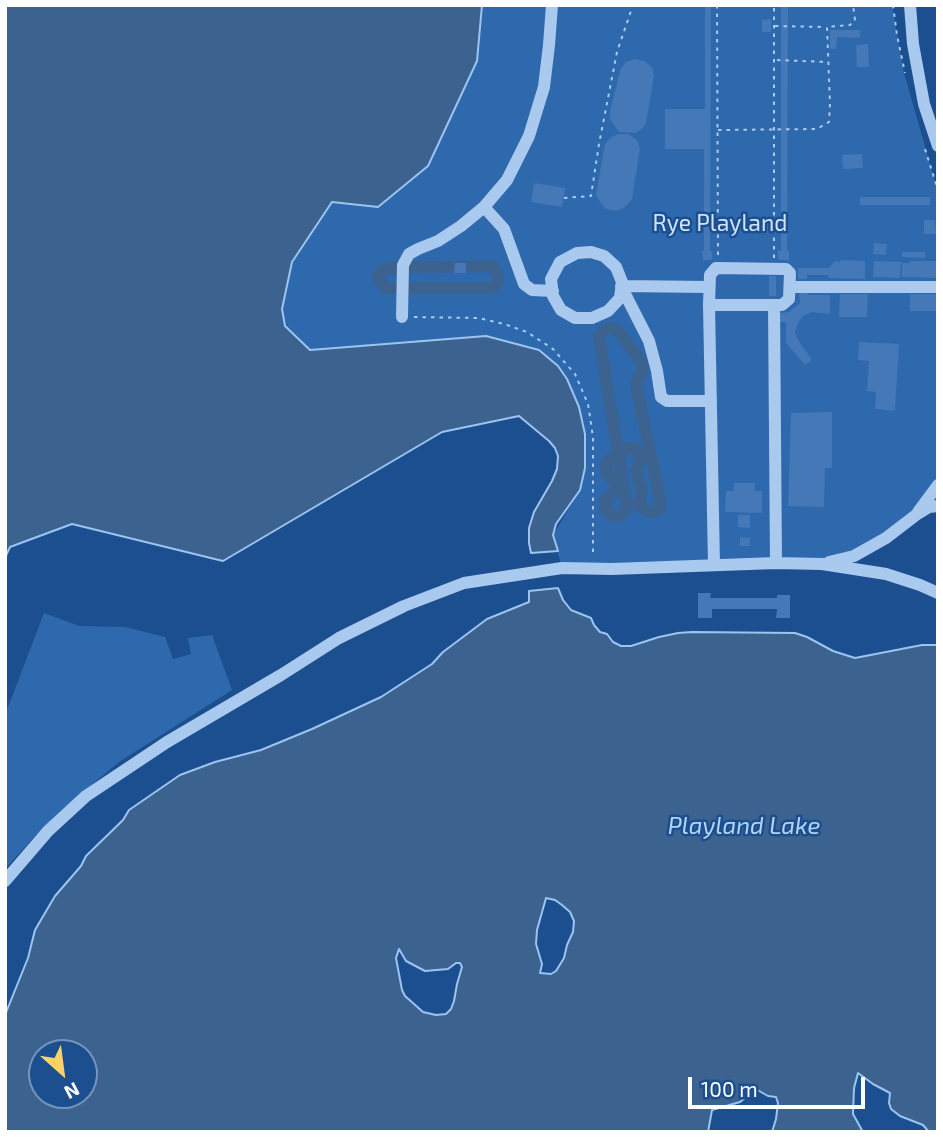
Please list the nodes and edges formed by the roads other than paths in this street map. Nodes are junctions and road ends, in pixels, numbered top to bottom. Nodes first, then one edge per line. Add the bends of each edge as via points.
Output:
1 (552, 5) edge
2 (910, 5) edge
3 (938, 146) edge
4 (484, 207) junction
5 (621, 286) junction
6 (790, 287) junction
7 (938, 287) edge
8 (709, 288) junction
9 (553, 292) junction
10 (709, 304) junction
11 (774, 305) junction
12 (402, 317) road end
13 (711, 401) junction
14 (938, 485) edge
15 (938, 506) edge
16 (916, 515) junction
17 (776, 563) junction
18 (821, 564) junction
19 (713, 565) junction
20 (938, 593) edge
21 (5, 881) edge

1 - 4 street via 544,87 528,136 507,180
2 - 3 street via 924,104
4 - 9 street via 504,229 524,284 532,290
4 - 12 street via 438,241 409,254 403,265
5 - 8 street
5 - 9 street via 620,299 592,318 575,318 561,310
5 - 9 street via 616,267 604,256 576,253 560,262 551,279
5 - 13 street via 649,341 661,397 667,401
6 - 7 street
6 - 8 street via 786,269 716,268
6 - 11 street via 789,299
8 - 10 street
10 - 11 street
10 - 13 street
11 - 17 street
13 - 19 street
14 - 16 street
15 - 16 street
16 - 18 street via 854,556
17 - 18 street
17 - 19 street
18 - 20 street via 886,574
19 - 21 street via 562,568 464,583 404,606 339,638 86,796

